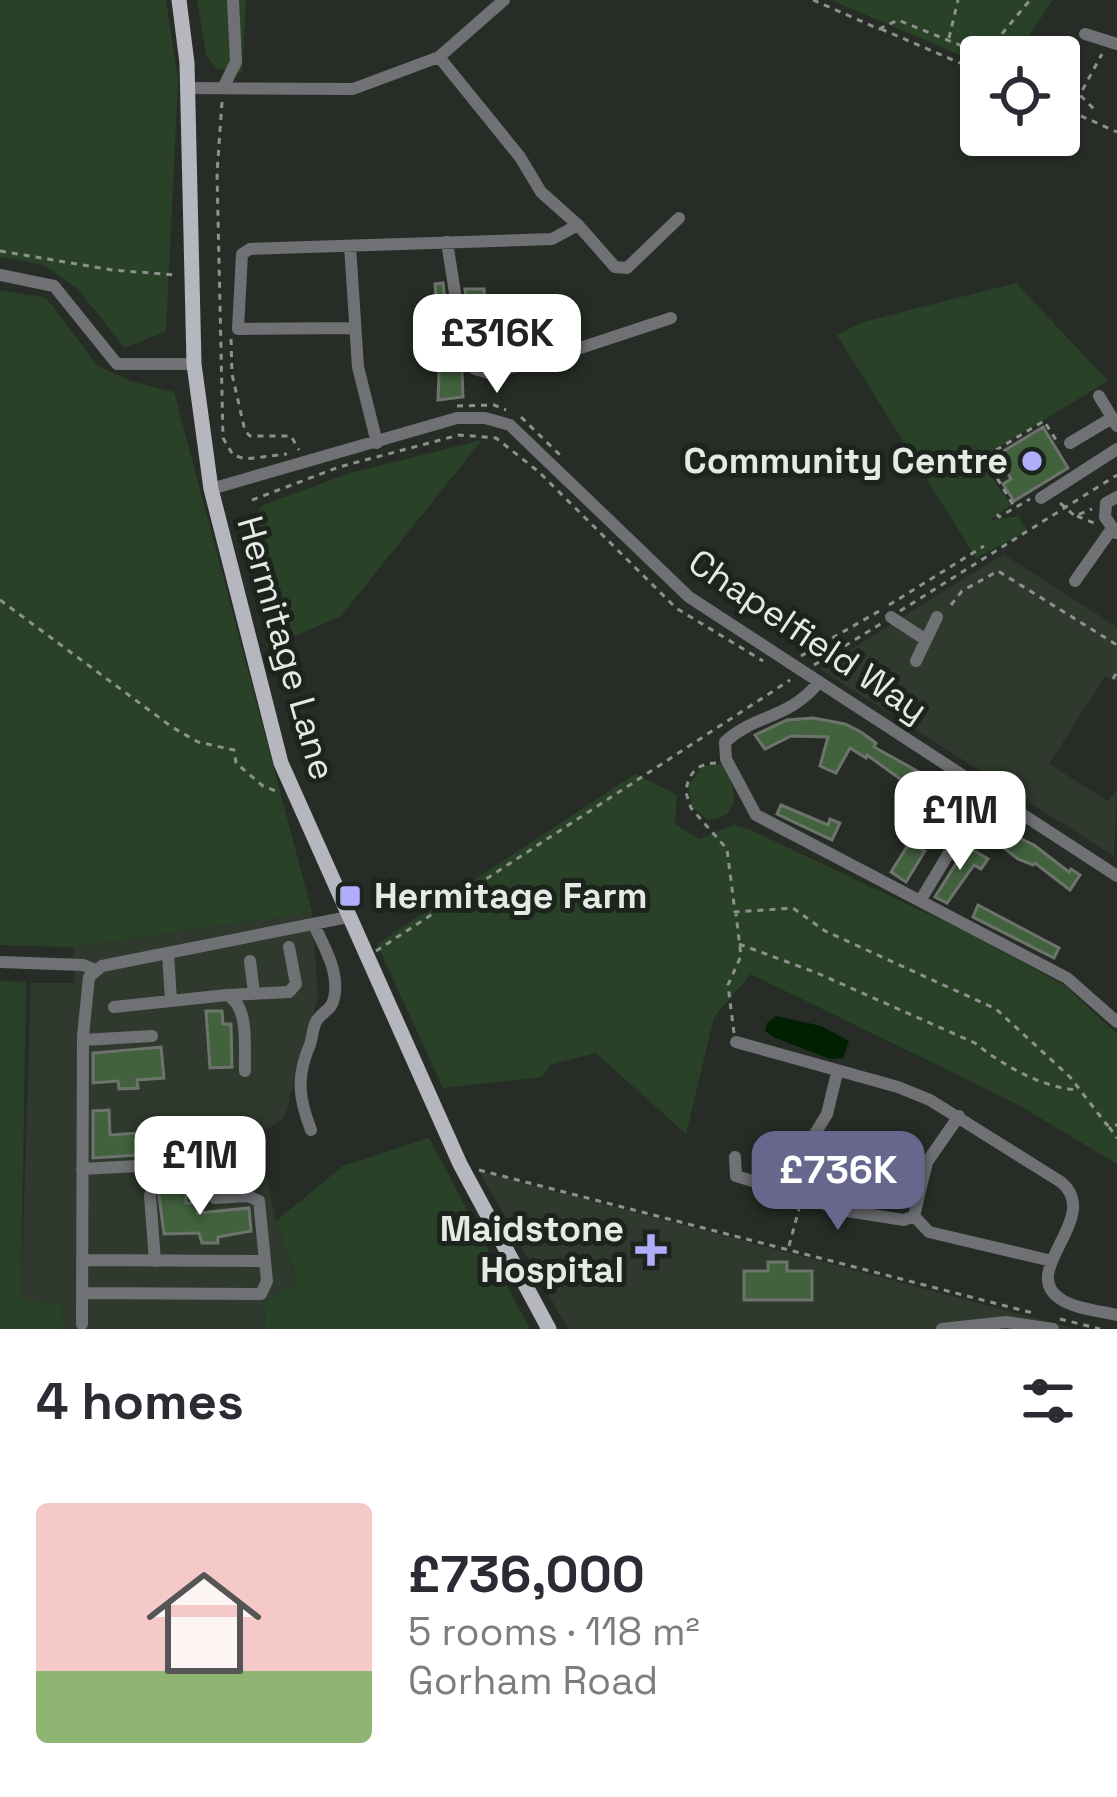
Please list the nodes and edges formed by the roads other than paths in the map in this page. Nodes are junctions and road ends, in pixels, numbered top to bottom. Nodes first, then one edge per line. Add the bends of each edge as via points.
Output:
1 (179, 0) edge
2 (233, 0) edge
3 (504, 0) edge
4 (1085, 34) dead end
5 (1112, 43) edge
6 (439, 57) junction
7 (187, 88) junction
8 (223, 88) junction
9 (679, 218) dead end
10 (578, 225) junction
11 (447, 242) junction
12 (350, 246) junction
13 (0, 275) edge
14 (671, 318) dead end
15 (356, 328) junction
16 (194, 364) junction
17 (1099, 396) dead end
18 (1115, 422) edge
19 (377, 443) junction
20 (1070, 443) dead end
21 (1117, 449) edge
22 (212, 490) junction
23 (1041, 498) road end
24 (1112, 500) edge
25 (1114, 531) edge
26 (1076, 581) dead end
27 (891, 617) road end
28 (937, 617) dead end
29 (926, 640) junction
30 (916, 661) dead end
31 (818, 682) junction
32 (987, 790) junction
33 (1117, 875) edge
34 (920, 901) junction
35 (347, 916) junction
36 (314, 925) junction
37 (290, 947) dead end
38 (168, 953) junction
39 (250, 961) dead end
40 (0, 962) edge
41 (96, 970) junction
42 (254, 993) junction
43 (227, 995) junction
44 (171, 1001) junction
45 (114, 1007) dead end
46 (1117, 1022) edge
47 (152, 1036) dead end
48 (83, 1040) junction
49 (736, 1042) road end
50 (245, 1071) dead end
51 (837, 1072) junction
52 (959, 1116) junction
53 (311, 1130) dead end
54 (735, 1157) dead end
55 (231, 1161) dead end
56 (82, 1169) junction
57 (150, 1195) dead end
58 (802, 1196) junction
59 (215, 1198) dead end
60 (914, 1216) junction
61 (82, 1260) junction
62 (155, 1261) junction
63 (265, 1261) junction
64 (1052, 1262) junction
65 (82, 1292) junction
66 (1117, 1315) edge
67 (82, 1324) dead end
68 (549, 1329) edge
69 (942, 1329) edge
70 (1053, 1329) edge

1 - 7 main road, Hermitage Lane
2 - 8 street via 236,62
3 - 6 street
4 - 5 street
6 - 8 street via 353,89
6 - 10 street via 541,192
7 - 8 street
7 - 16 main road, Hermitage Lane
9 - 10 street via 620,270
10 - 11 street via 552,238
11 - 12 street
11 - 14 street via 464,357 476,369 547,359
12 - 15 street
12 - 15 street via 242,254 238,329
13 - 16 street via 54,286 117,364
15 - 19 street
16 - 22 main road, Hermitage Lane
17 - 18 street
18 - 20 street
19 - 22 street, Chapelfield Way
19 - 31 street, Chapelfield Way via 457,418 510,425 676,587
21 - 23 street
22 - 35 main road, Hermitage Lane via 281,763
24 - 25 street via 1105,518
25 - 26 street
27 - 29 street
28 - 29 street
29 - 30 street
31 - 32 street, Chapelfield Way
31 - 34 street via 802,702 729,737 726,760 756,815
32 - 33 street, Chapelfield Way
32 - 34 street
34 - 46 street via 1067,978
35 - 36 street
35 - 68 main road, Hermitage Lane via 460,1163
36 - 38 street
36 - 53 street via 336,994 315,1022 301,1064 298,1099
37 - 42 street via 296,984 289,992
38 - 41 street
38 - 44 street
39 - 42 street
40 - 41 street
41 - 48 street
42 - 43 street
43 - 44 street
43 - 50 street via 242,1009
44 - 45 street
47 - 48 street
48 - 56 street
49 - 51 street
51 - 52 street via 898,1087
51 - 58 street
52 - 60 street via 927,1162
52 - 64 street via 1072,1192 1076,1206
54 - 58 street via 736,1176
55 - 56 street
56 - 61 street
57 - 62 street
58 - 60 street via 841,1210
59 - 63 street via 259,1202
60 - 64 street via 929,1232
61 - 62 street
61 - 65 street
62 - 63 street
63 - 65 street via 261,1294
64 - 66 street via 1049,1286 1060,1300
65 - 67 street
69 - 70 street via 1006,1322

